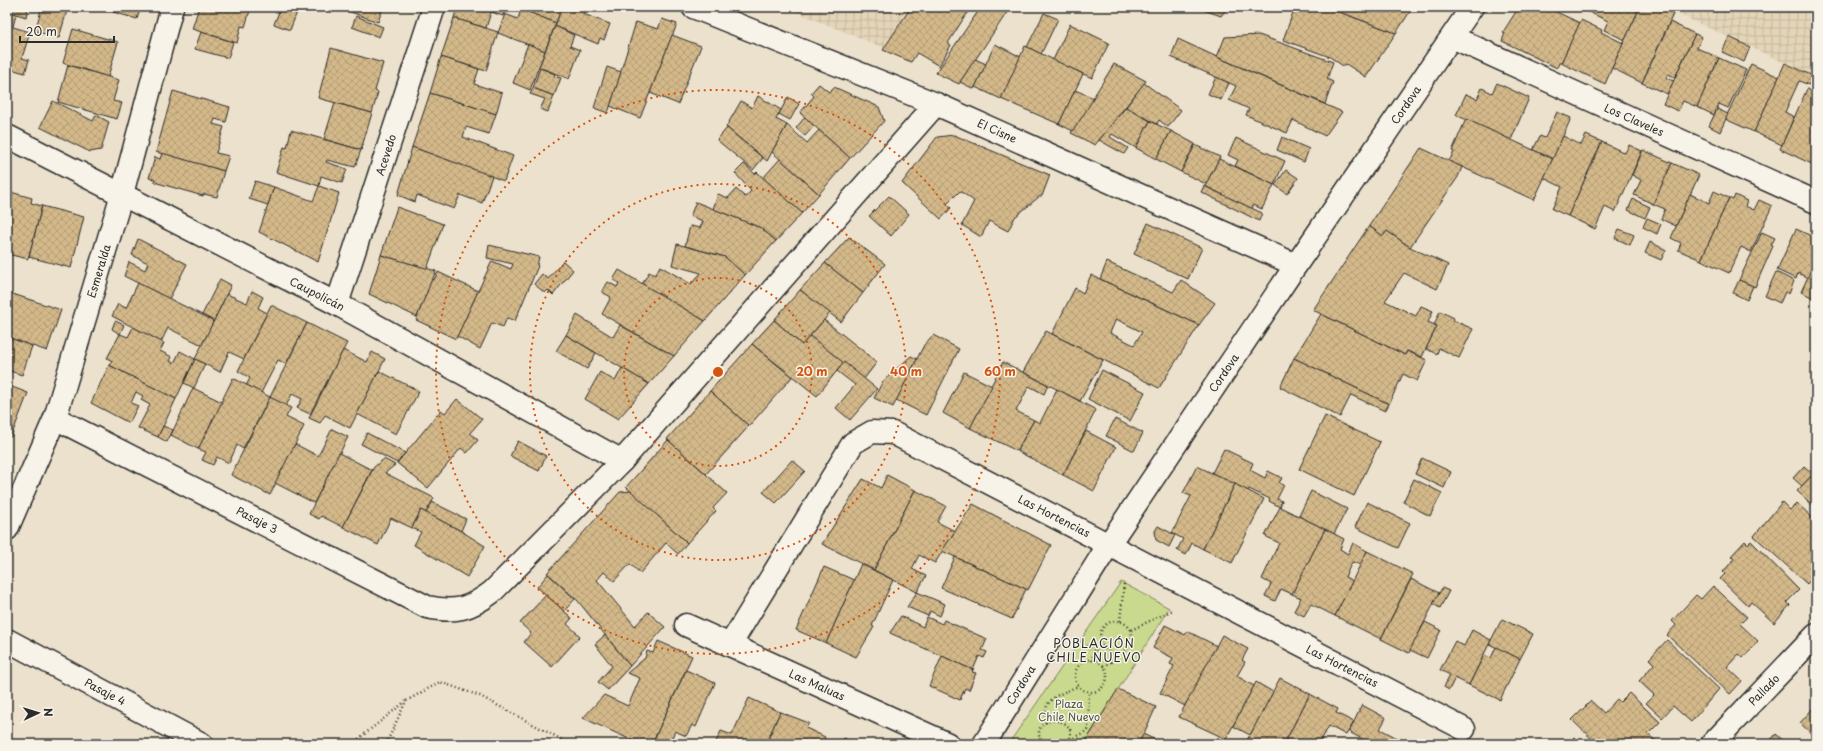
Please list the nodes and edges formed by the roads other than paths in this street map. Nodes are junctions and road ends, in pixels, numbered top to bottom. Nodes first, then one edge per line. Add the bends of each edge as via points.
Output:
1 (172, 7) edge
2 (434, 7) edge
3 (693, 7) edge
4 (1472, 7) edge
5 (1452, 37) junction
6 (936, 104) junction
7 (7, 136) edge
8 (122, 194) junction
9 (1816, 202) edge
10 (1296, 265) junction
11 (337, 304) junction
12 (55, 418) junction
13 (622, 461) junction
14 (7, 528) edge
15 (1109, 544) junction
16 (686, 625) dead end
17 (1816, 635) edge
18 (7, 640) edge
19 (730, 645) junction
20 (1464, 729) dead end
21 (202, 744) edge
22 (948, 744) edge
23 (984, 744) edge
24 (1712, 744) edge

1 - 8 street, Esmeralda
2 - 11 street, Acevedo
3 - 6 street, El Cisne
4 - 5 street, Cordova
5 - 9 street, Los Claveles
5 - 10 street, Cordova
6 - 10 street, El Cisne
6 - 13 street
7 - 8 street, Caupolicán
8 - 11 street, Caupolicán
8 - 12 street, Esmeralda
10 - 15 street, Cordova
11 - 13 street, Caupolicán
12 - 13 street, Pasaje 3 via 427,607 441,610 462,610 478,603 492,592
12 - 14 street, Esmeralda
15 - 19 street, Las Hortencias via 893,433 872,432 853,443
15 - 20 street, Las Hortencias
15 - 23 street, Cordova
16 - 19 street, Las Maluas
17 - 24 street, Pallado
18 - 21 street, Pasaje 4
19 - 22 street, Las Maluas

